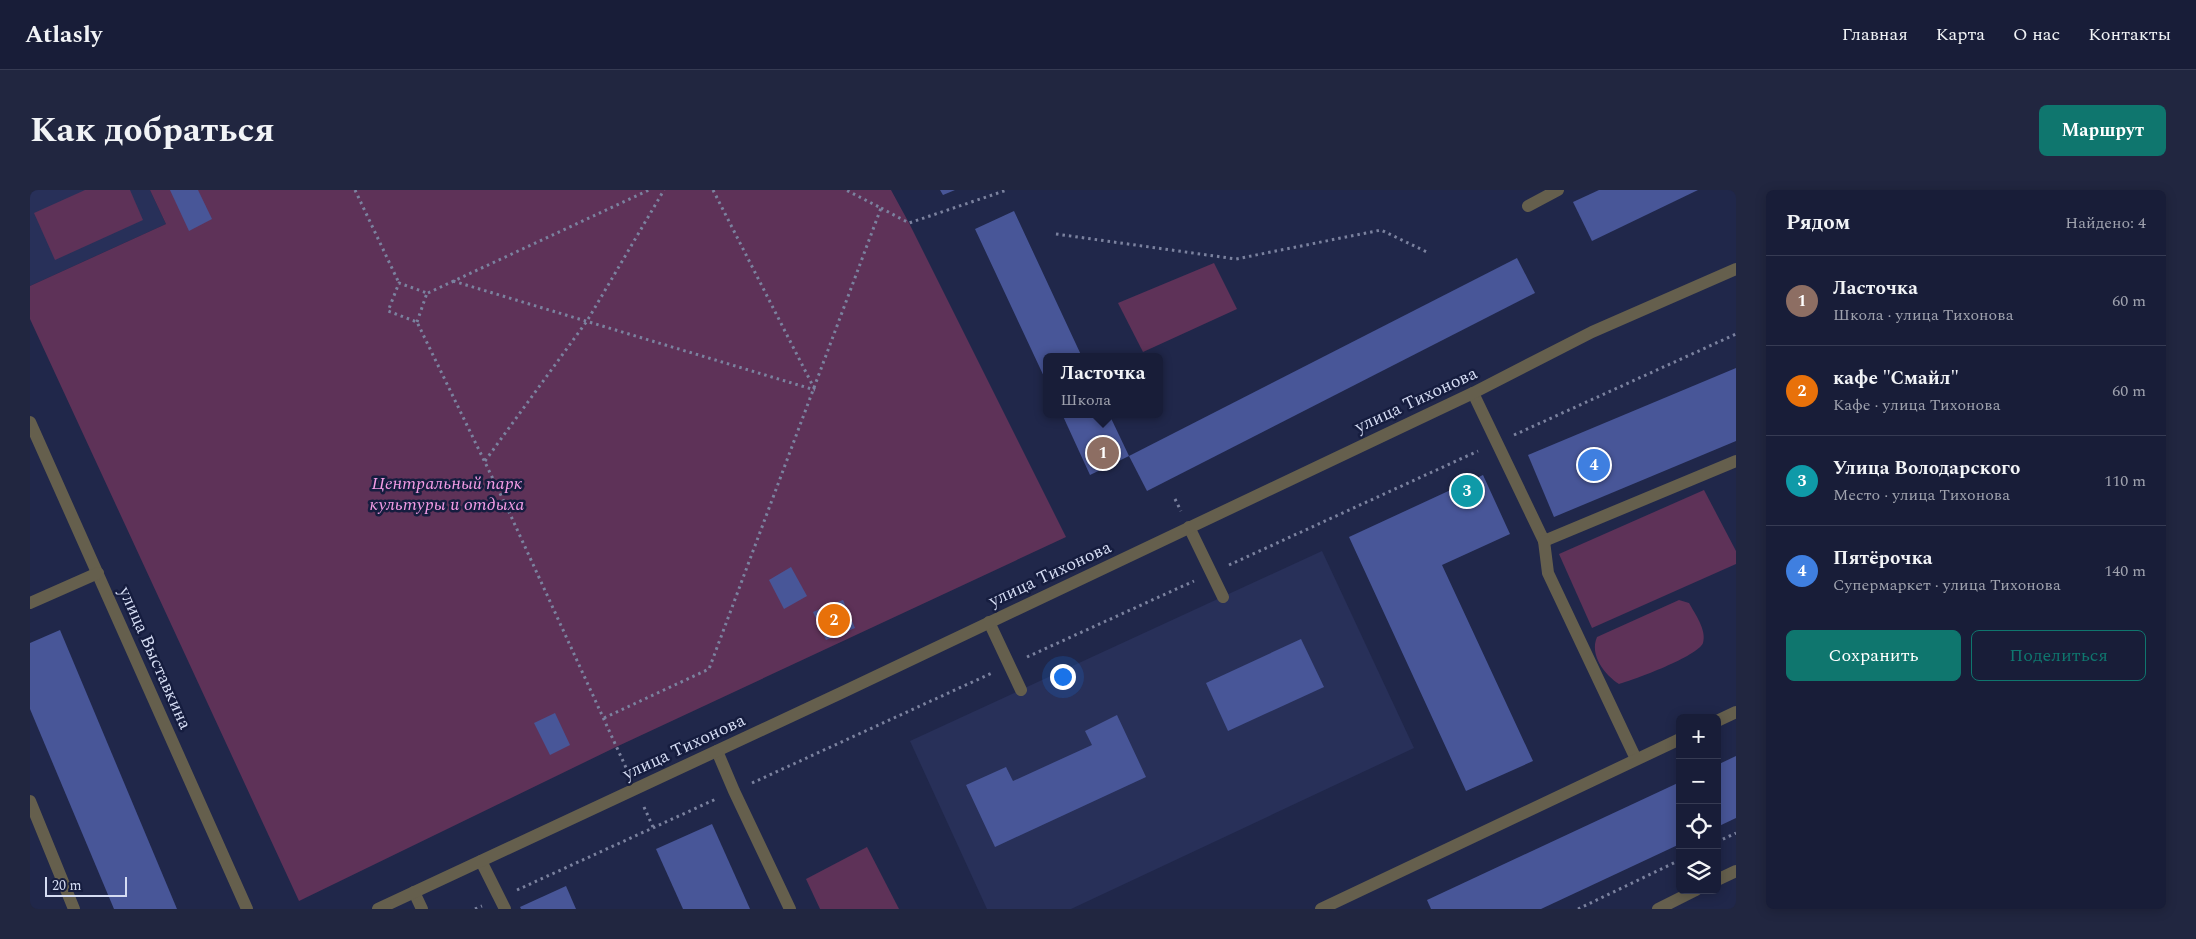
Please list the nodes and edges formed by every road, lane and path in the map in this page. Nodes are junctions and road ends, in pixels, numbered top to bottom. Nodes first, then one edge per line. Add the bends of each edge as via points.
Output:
1 (355, 190) edge
2 (649, 190) edge
3 (664, 190) edge
4 (713, 190) edge
5 (846, 190) edge
6 (1007, 190) edge
7 (1558, 190) edge
8 (1528, 206) dead end
9 (881, 208) junction
10 (1056, 234) dead end
11 (1430, 253) dead end
12 (1735, 272) edge
13 (453, 281) junction
14 (399, 283) junction
15 (428, 293) junction
16 (587, 321) junction
17 (417, 322) junction
18 (1736, 334) edge
19 (815, 390) junction
20 (1473, 393) junction
21 (30, 422) edge
22 (1497, 443) junction
23 (485, 461) junction
24 (1736, 461) edge
25 (1189, 527) junction
26 (1544, 541) junction
27 (98, 573) junction
28 (1211, 573) junction
29 (1223, 598) dead end
30 (30, 604) edge
31 (989, 622) junction
32 (1009, 665) junction
33 (1021, 690) dead end
34 (1736, 712) edge
35 (604, 718) junction
36 (1721, 719) edge
37 (1676, 741) edge
38 (616, 747) dead end
39 (717, 750) junction
40 (1636, 759) junction
41 (734, 791) junction
42 (30, 801) edge
43 (1736, 833) edge
44 (1721, 840) edge
45 (481, 861) junction
46 (1676, 862) edge
47 (1736, 871) edge
48 (1721, 878) edge
49 (414, 892) junction
50 (1688, 894) edge
51 (502, 903) edge
52 (1340, 905) edge
53 (74, 909) edge
54 (246, 909) edge
55 (378, 909) edge
56 (422, 909) edge
57 (475, 909) edge
58 (790, 909) edge
59 (1321, 909) edge
60 (1578, 909) edge
61 (1658, 909) edge

1 - 14 path
2 - 13 path
3 - 16 path
4 - 19 path
5 - 9 path
6 - 9 path via 909,223
7 - 8 street
9 - 19 path
10 - 11 path via 1236,259 1381,230
12 - 20 street, улица Тихонова via 1592,332
13 - 15 path
13 - 16 path
14 - 15 path
14 - 17 path via 388,310
15 - 17 path
16 - 19 path
16 - 23 path
17 - 23 path
18 - 22 path
19 - 35 path via 708,669
20 - 22 street
20 - 25 street, улица Тихонова
21 - 27 street, улица Выставкина
22 - 26 street
22 - 28 path
23 - 35 path
24 - 26 street
25 - 28 street
25 - 31 street, улица Тихонова
26 - 40 street via 1548,573
27 - 30 street
27 - 54 street, улица Выставкина
28 - 29 street
28 - 32 path
31 - 32 street
31 - 39 street, улица Тихонова
32 - 33 street
32 - 41 path
34 - 36 street
35 - 38 path
37 - 40 street
39 - 41 street
39 - 45 street, улица Тихонова
40 - 52 street
41 - 51 path
41 - 58 street
42 - 53 street
43 - 44 path
45 - 49 street, улица Тихонова
45 - 51 street
46 - 60 path
47 - 48 street
49 - 55 street, улица Тихонова
49 - 56 street
50 - 61 street
51 - 57 path
52 - 59 street

